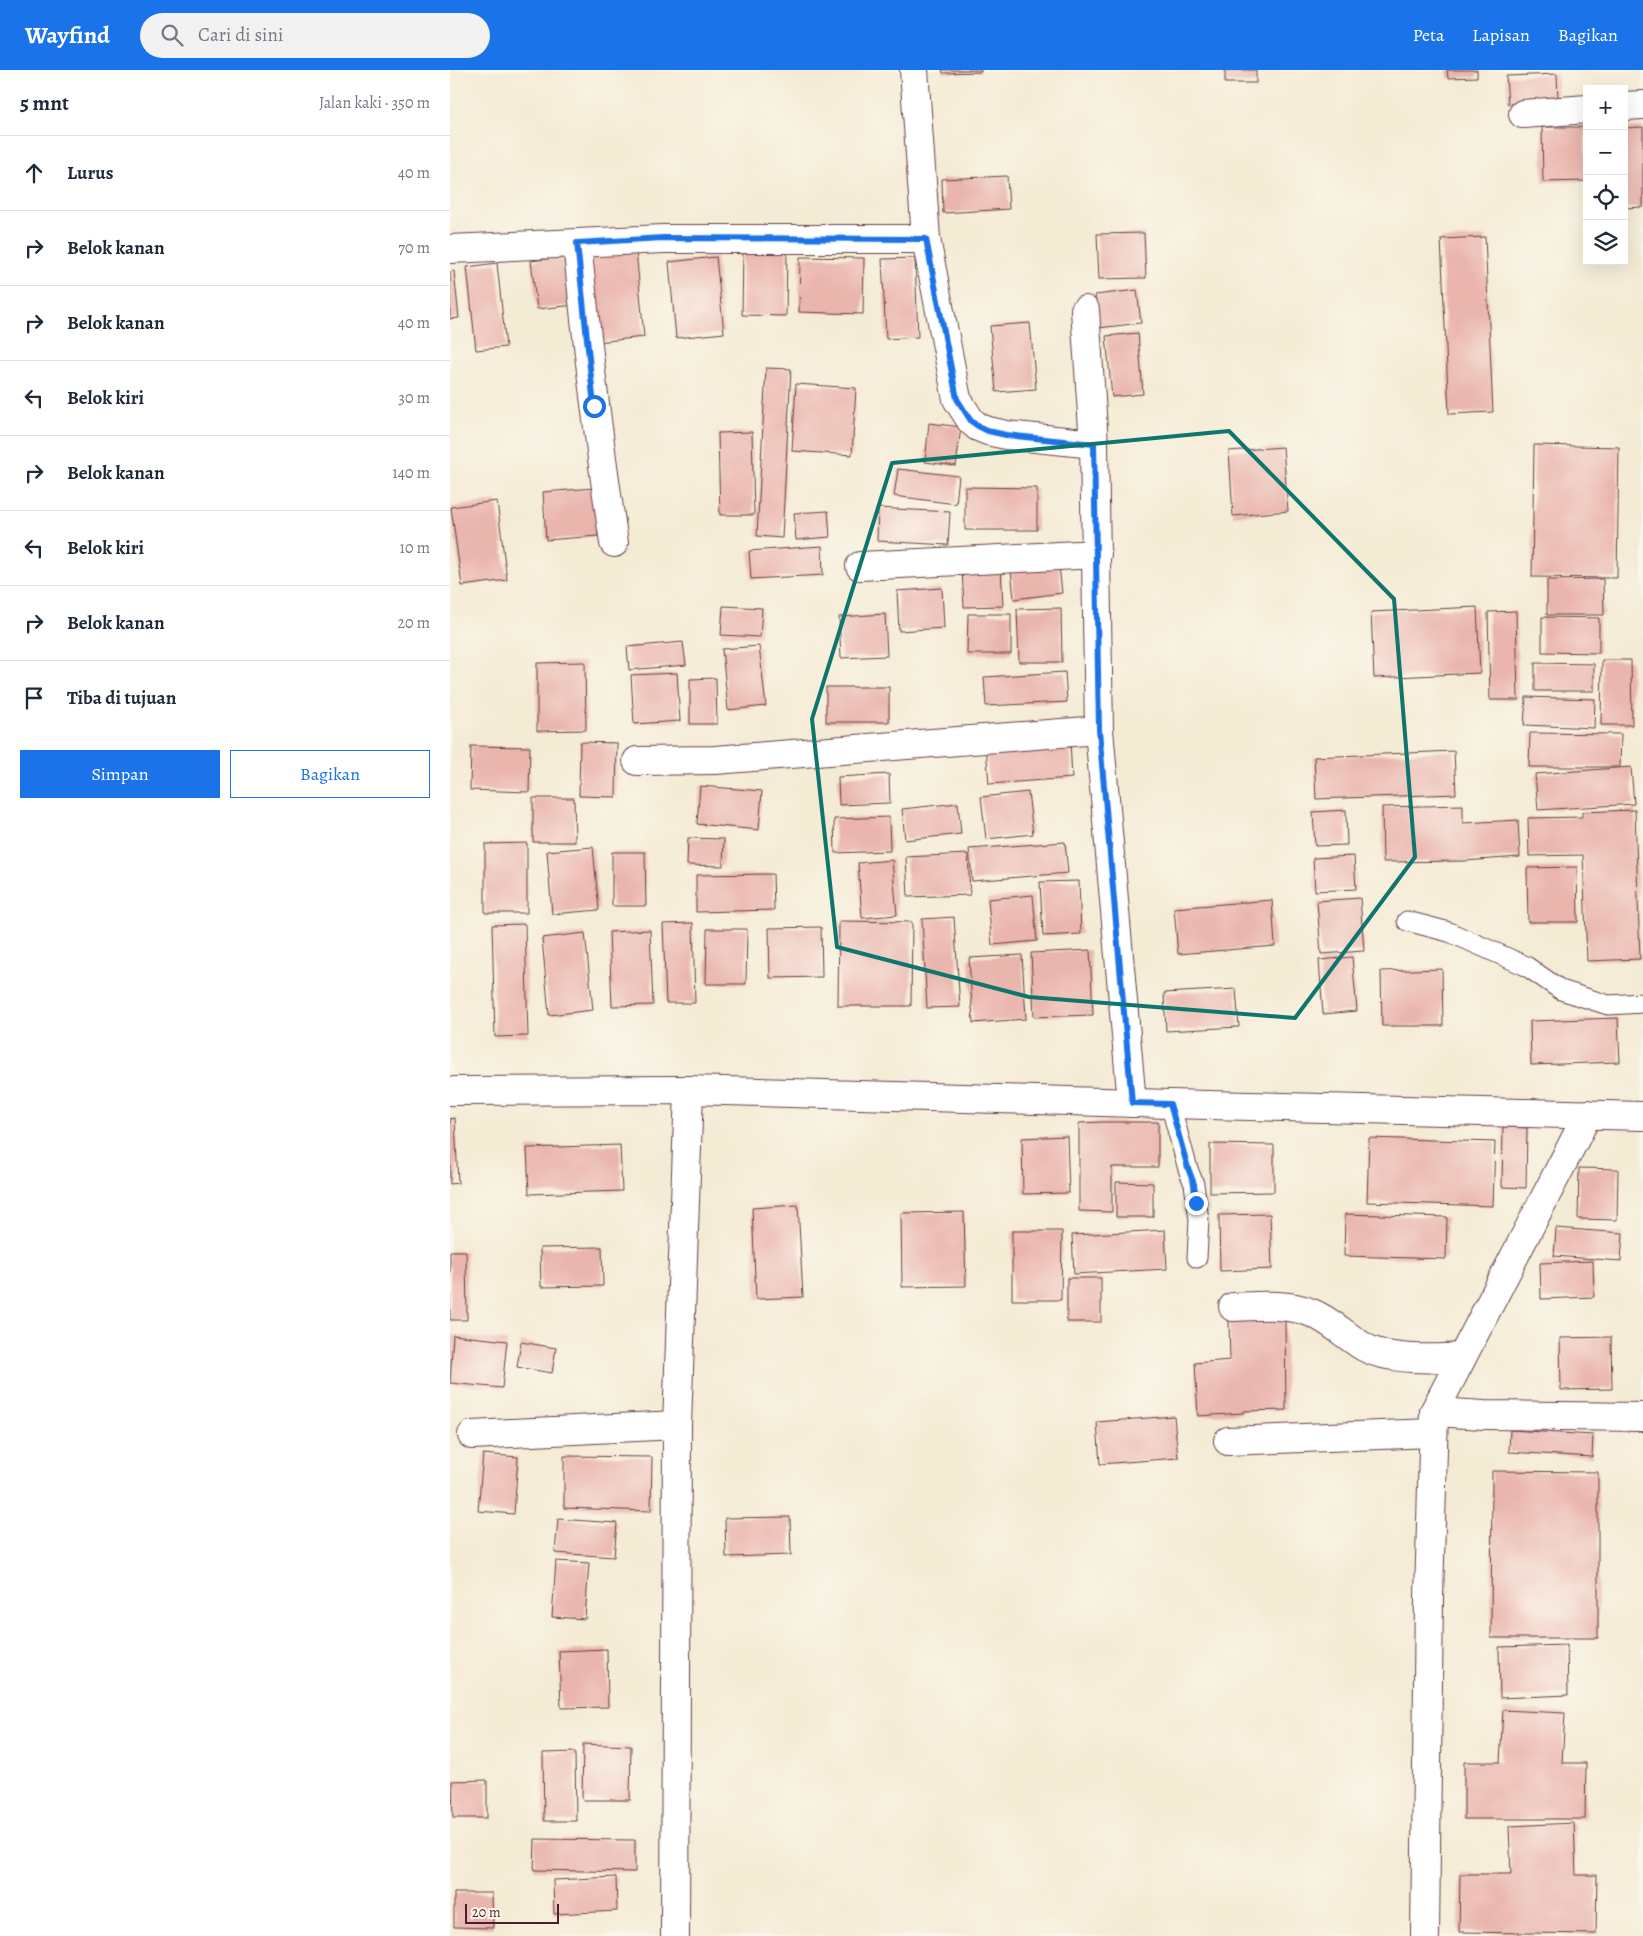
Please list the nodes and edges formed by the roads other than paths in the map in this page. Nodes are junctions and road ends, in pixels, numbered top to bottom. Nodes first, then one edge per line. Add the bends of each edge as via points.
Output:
1 (914, 70) edge
2 (1643, 104) edge
3 (1628, 106) edge
4 (1583, 109) edge
5 (1523, 114) dead end
6 (926, 239) junction
7 (577, 243) junction
8 (450, 248) edge
9 (1085, 310) dead end
10 (1094, 444) junction
11 (614, 543) dead end
12 (1096, 554) junction
13 (860, 566) dead end
14 (1099, 730) junction
15 (638, 761) dead end
16 (1407, 922) dead end
17 (1643, 1003) edge
18 (689, 1090) junction
19 (450, 1092) edge
20 (1132, 1103) junction
21 (1170, 1104) junction
22 (1588, 1114) junction
23 (1643, 1116) edge
24 (1197, 1258) dead end
25 (1233, 1307) dead end
26 (1462, 1357) junction
27 (1643, 1417) edge
28 (1433, 1422) junction
29 (677, 1425) junction
30 (472, 1435) dead end
31 (1228, 1441) dead end
32 (675, 1936) edge
33 (1424, 1936) edge

1 - 6 street
2 - 3 street
4 - 5 street
6 - 7 street via 663,238
6 - 10 street via 957,399 971,421 988,431 1006,435
7 - 8 street
7 - 11 street via 594,406
9 - 10 street
10 - 12 street
12 - 13 street
12 - 14 street
14 - 15 street via 715,760
14 - 20 street
16 - 17 lane via 1449,932 1526,966 1561,990 1608,1005
18 - 19 street
18 - 20 street
18 - 29 street
20 - 21 street
21 - 22 street
21 - 24 lane via 1194,1184 1199,1220
22 - 23 street
22 - 26 street
25 - 26 street via 1292,1307 1312,1313 1367,1348 1396,1356
26 - 28 street
27 - 28 street via 1484,1415
28 - 31 street
28 - 33 street
29 - 30 street
29 - 32 street

